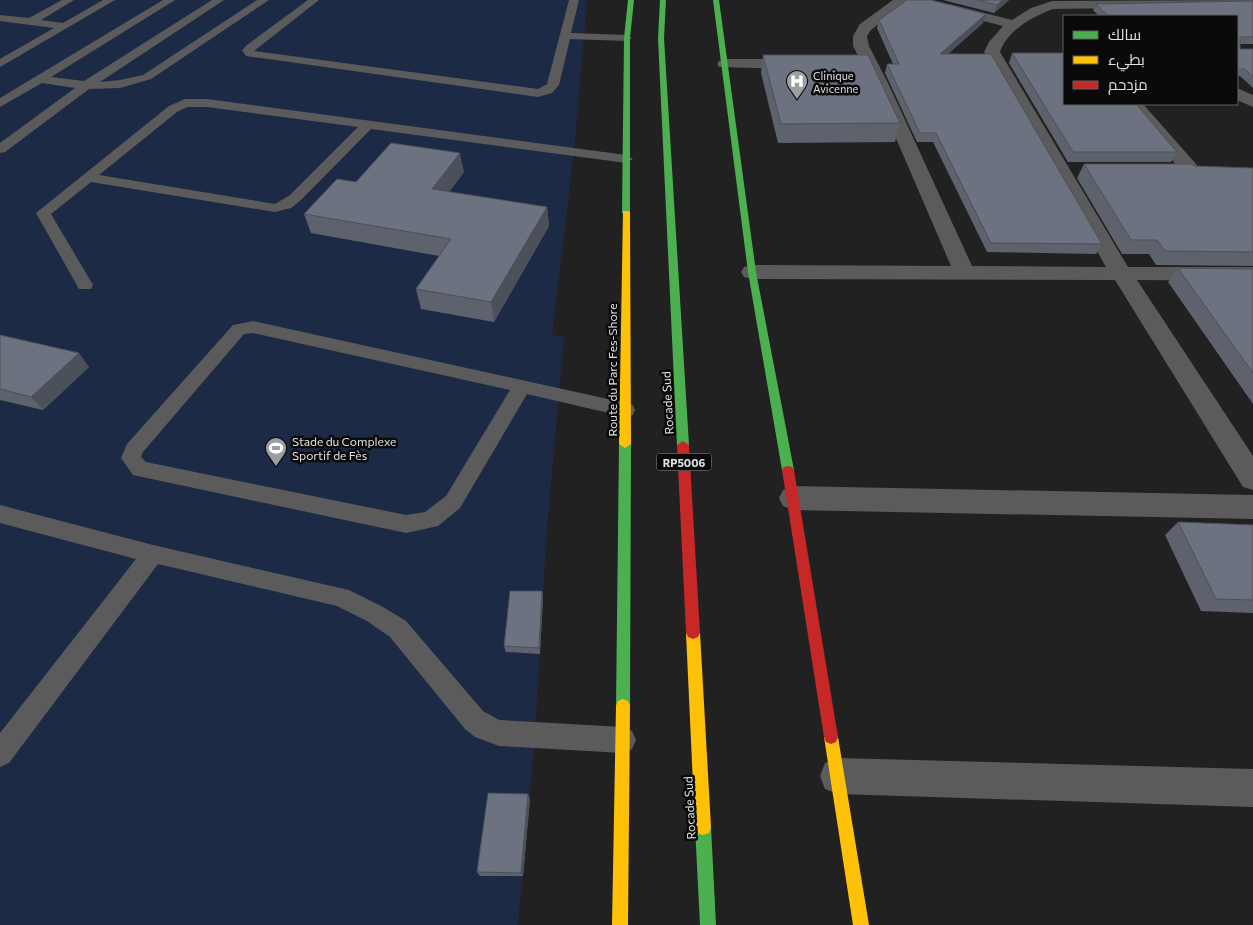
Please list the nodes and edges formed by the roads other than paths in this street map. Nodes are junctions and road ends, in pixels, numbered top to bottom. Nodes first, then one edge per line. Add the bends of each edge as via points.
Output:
1 (69, 0) edge
2 (110, 0) edge
3 (170, 0) edge
4 (219, 0) edge
5 (264, 0) edge
6 (314, 0) edge
7 (574, 0) edge
8 (631, 0) edge
9 (663, 0) edge
10 (716, 0) edge
11 (902, 0) edge
12 (1253, 2) edge
13 (939, 5) edge
14 (0, 18) edge
15 (30, 22) junction
16 (1015, 25) junction
17 (65, 26) junction
18 (565, 36) junction
19 (627, 38) junction
20 (0, 64) edge
21 (725, 64) junction
22 (812, 65) edge
23 (850, 65) edge
24 (870, 65) junction
25 (40, 78) junction
26 (85, 86) junction
27 (1238, 94) edge
28 (1253, 102) edge
29 (0, 103) edge
30 (1135, 105) edge
31 (368, 126) junction
32 (1, 147) edge
33 (626, 159) junction
34 (1169, 168) edge
35 (88, 177) junction
36 (752, 272) junction
37 (1121, 273) junction
38 (965, 274) junction
39 (1253, 274) edge
40 (85, 285) dead end
41 (522, 386) junction
42 (626, 410) junction
43 (1253, 478) edge
44 (793, 498) junction
45 (1253, 507) edge
46 (0, 514) edge
47 (154, 554) junction
48 (624, 740) junction
49 (0, 754) edge
50 (838, 776) junction
51 (1253, 788) edge
52 (620, 925) edge
53 (708, 925) edge
54 (861, 925) edge

1 - 15 lane
2 - 17 lane
3 - 25 lane
4 - 26 lane
5 - 26 lane via 147,77 125,83
6 - 18 lane via 251,47 248,50 250,54 538,93 554,85
7 - 18 lane
8 - 19 main road, Route du Parc Fes-Shore
9 - 53 main road, Rocade Sud / RP5006 via 661,38
10 - 21 main road
11 - 24 street via 865,27 860,36
12 - 16 street via 1052,5
13 - 16 street
14 - 15 lane
15 - 17 lane
16 - 37 street via 998,40 992,52 1070,170
17 - 20 lane
18 - 19 lane
19 - 33 main road, Route du Parc Fes-Shore
21 - 22 street
21 - 36 main road
23 - 24 street
24 - 38 street
25 - 26 lane
25 - 29 lane
26 - 32 lane
27 - 28 street
30 - 34 street via 1198,168
31 - 33 lane
31 - 35 lane via 207,103 185,103 173,109
31 - 35 lane via 295,198 275,208
33 - 42 main road, Route du Parc Fes-Shore
35 - 40 lane via 42,213
36 - 38 street
36 - 44 main road
37 - 38 street
37 - 39 street
37 - 43 street
41 - 41 lane via 253,327 239,329 134,449 131,458 140,469 406,524 430,520 453,502
41 - 42 lane
42 - 48 main road, Route du Parc Fes-Shore
44 - 45 street
44 - 50 main road
46 - 47 lane
47 - 48 lane via 341,597 375,614 398,629 484,728 498,733
47 - 49 lane
48 - 52 main road
50 - 51 street
50 - 54 main road

